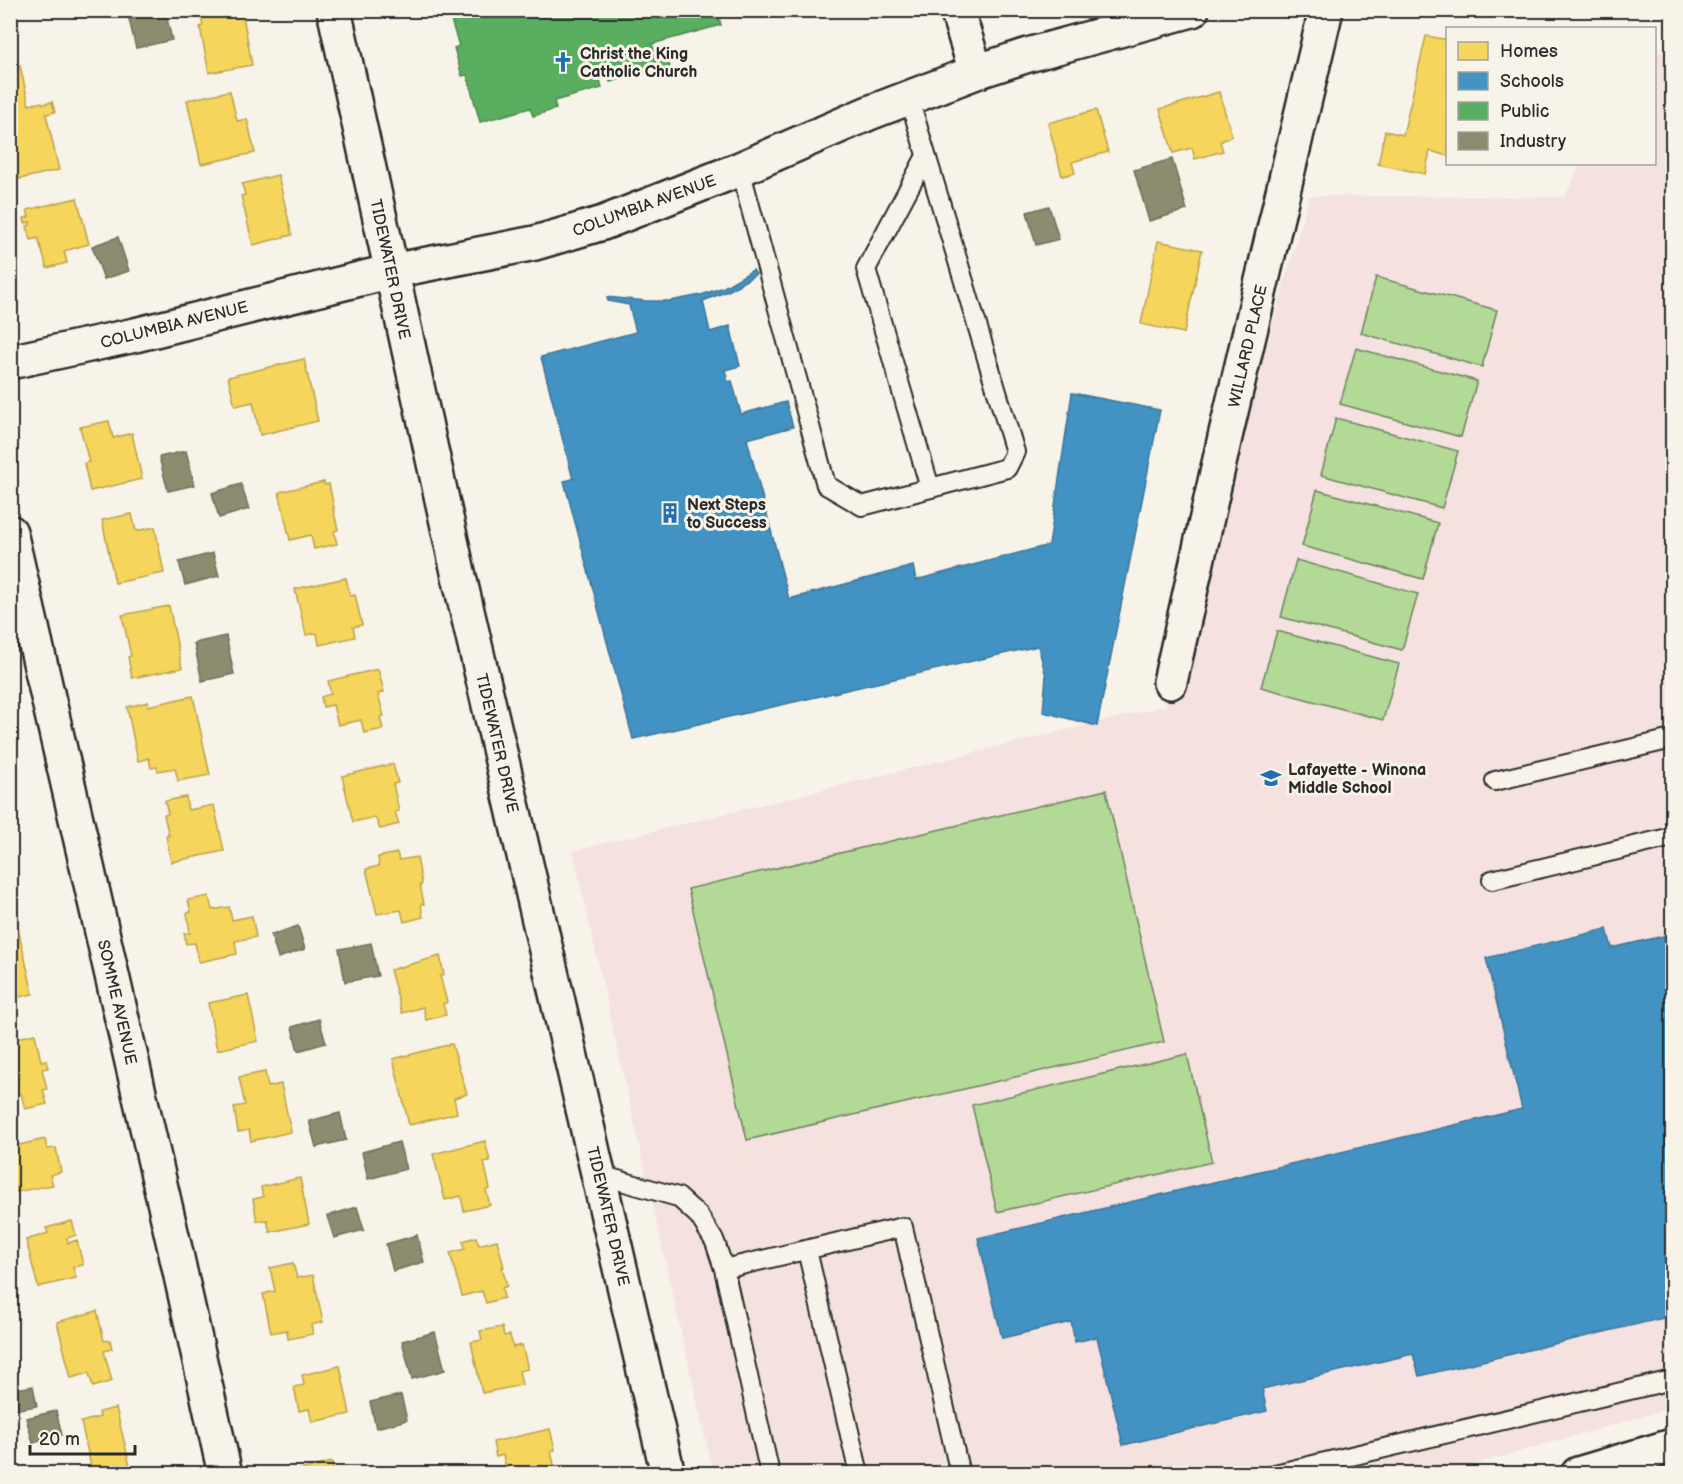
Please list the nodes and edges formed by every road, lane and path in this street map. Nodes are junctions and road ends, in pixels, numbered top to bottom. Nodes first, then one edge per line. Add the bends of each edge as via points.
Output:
1 (334, 10) edge
2 (957, 10) edge
3 (1192, 10) edge
4 (1326, 10) edge
5 (976, 72) junction
6 (909, 98) junction
7 (926, 156) junction
8 (740, 169) junction
9 (392, 271) junction
10 (10, 362) edge
11 (930, 488) junction
12 (10, 532) edge
13 (1170, 682) dead end
14 (1672, 738) edge
15 (1495, 781) dead end
16 (1672, 837) edge
17 (1492, 880) dead end
18 (600, 1175) junction
19 (807, 1250) junction
20 (724, 1269) junction
21 (1672, 1380) edge
22 (1672, 1446) edge
23 (1591, 1472) edge
24 (225, 1473) edge
25 (668, 1473) edge
26 (770, 1473) edge
27 (859, 1473) edge
28 (960, 1473) edge
29 (1275, 1473) edge

1 - 9 main road, TIDEWATER DRIVE
2 - 5 main road
3 - 5 main road, COLUMBIA AVENUE
4 - 13 main road, WILLARD PLACE
5 - 6 main road, COLUMBIA AVENUE
6 - 7 lane
6 - 8 main road, COLUMBIA AVENUE
7 - 11 lane via 866,269
7 - 11 lane via 1015,452 1007,468
8 - 9 main road, COLUMBIA AVENUE via 580,230 535,243
8 - 11 lane via 826,484 862,506
9 - 10 main road, COLUMBIA AVENUE
9 - 18 main road, TIDEWATER DRIVE via 458,572
12 - 24 main road, SOMME AVENUE
14 - 15 lane
16 - 17 lane
18 - 20 lane via 678,1197 699,1216
18 - 25 main road, TIDEWATER DRIVE
19 - 20 lane
19 - 27 lane
19 - 28 lane via 903,1227
20 - 26 lane
21 - 29 lane
22 - 23 main road

